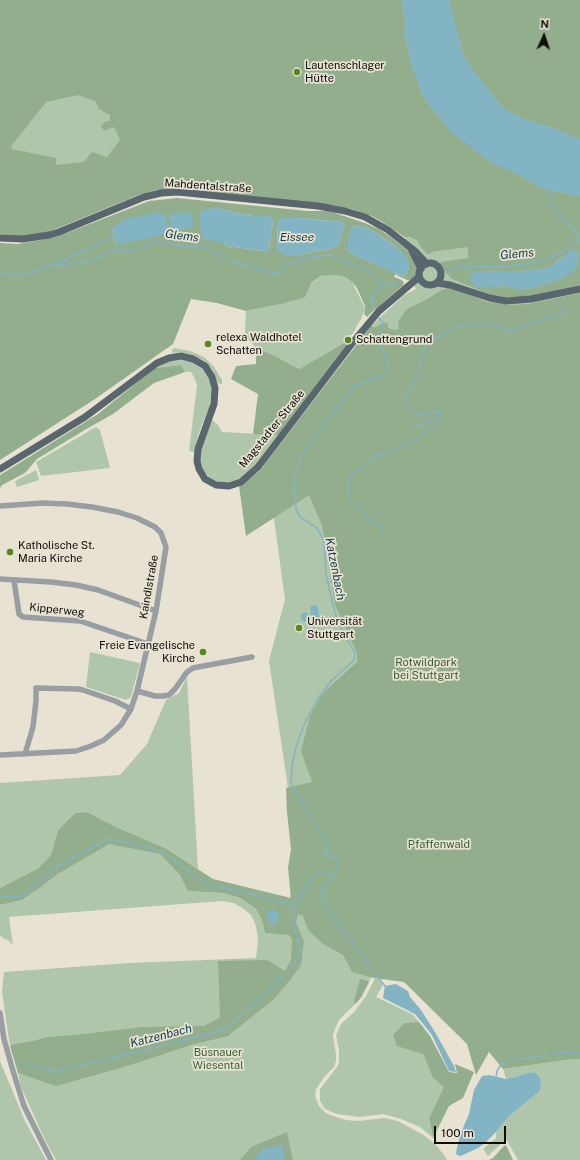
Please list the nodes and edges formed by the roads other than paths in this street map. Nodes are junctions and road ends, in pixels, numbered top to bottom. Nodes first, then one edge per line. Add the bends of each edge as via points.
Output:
1 (0, 238) edge
2 (411, 249) junction
3 (427, 264) junction
4 (441, 274) junction
5 (421, 276) junction
6 (437, 283) junction
7 (580, 289) edge
8 (473, 293) junction
9 (0, 469) edge
10 (0, 506) edge
11 (0, 579) edge
12 (14, 580) junction
13 (156, 611) junction
14 (148, 644) junction
15 (252, 658) dead end
16 (137, 691) junction
17 (131, 709) junction
18 (25, 754) junction
19 (0, 755) edge
20 (0, 1013) edge
21 (51, 1160) edge

1 - 2 main road, Mahdentalstraße via 23,239 49,235 152,194 172,192 345,210 381,225
2 - 3 main road, Mahdentalstraße
2 - 5 main road, Mahdentalstraße
3 - 4 main road via 437,266
3 - 5 main road
4 - 6 main road
4 - 8 main road
5 - 6 main road via 431,285
5 - 9 main road, Magstadter Straße via 375,315 258,467 245,479 233,485 220,486 212,483 199,469 198,449 214,404 215,388 205,366 193,358 181,356 157,363 85,417
6 - 8 main road
7 - 8 main road via 542,298 514,301
10 - 13 street, Kaindlstraße via 43,503 92,507 137,518 155,528 161,533 166,547
11 - 12 street
12 - 13 street via 76,585 98,590
12 - 14 street, Kipperweg via 19,614 23,617 80,621
13 - 14 street, Kaindlstraße
14 - 16 street, Kaindlstraße
15 - 16 street via 193,668 169,695 155,696
16 - 17 street, Kaindlstraße
17 - 18 street, Kaindlstraße via 117,729 104,740 91,746 76,751
17 - 18 street via 83,690 36,688 33,727
18 - 19 street, Kaindlstraße
20 - 21 street via 4,1039 24,1106

